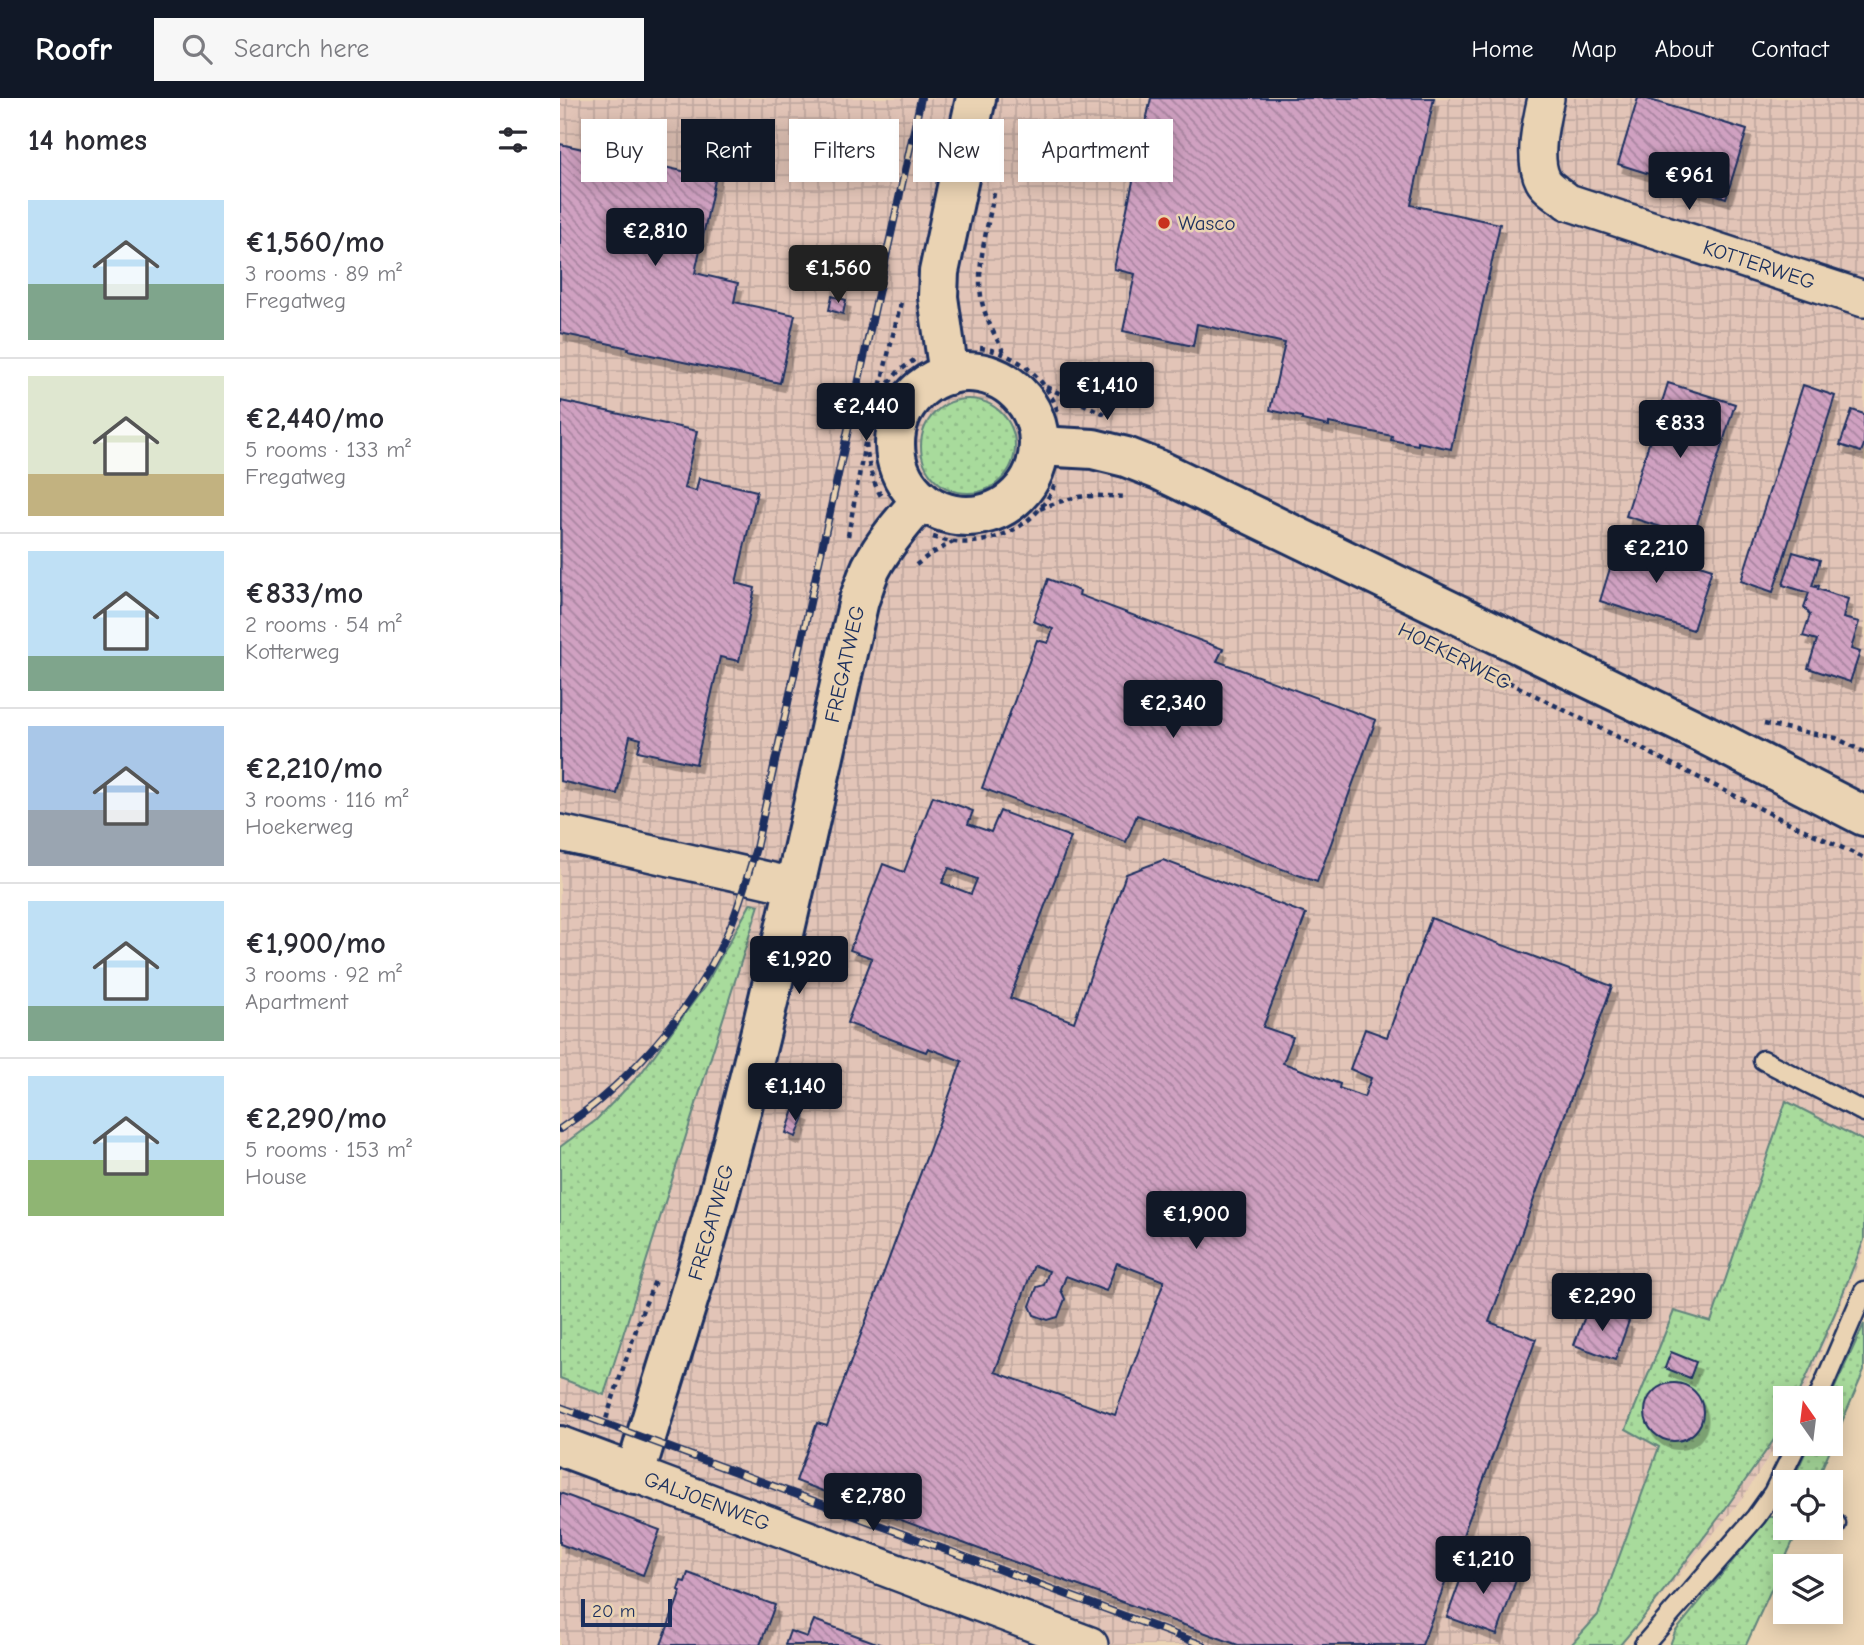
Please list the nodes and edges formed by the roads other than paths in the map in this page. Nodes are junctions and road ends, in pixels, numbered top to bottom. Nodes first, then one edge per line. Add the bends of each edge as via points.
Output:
1 (976, 98) edge
2 (1546, 98) edge
3 (1864, 299) edge
4 (947, 362) junction
5 (1052, 447) junction
6 (912, 511) junction
7 (1864, 816) edge
8 (560, 833) edge
9 (794, 886) junction
10 (1763, 1060) dead end
11 (1864, 1112) edge
12 (1864, 1291) edge
13 (1823, 1386) edge
14 (560, 1446) edge
15 (635, 1474) junction
16 (1773, 1501) edge
17 (1090, 1645) edge
18 (1644, 1645) edge

1 - 4 street via 939,272
2 - 3 street, KOTTERWEG via 1537,154 1541,173 1543,182 1568,202
4 - 5 street via 1012,388 1024,399
4 - 6 street via 935,381 910,400 897,429 897,460 911,489
5 - 6 street via 1038,460 1026,487 991,513 955,515 934,508
5 - 7 street, HOEKERWEG via 1093,449 1159,470
6 - 9 street, FREGATWEG via 871,569 859,600
8 - 9 street
9 - 15 street, FREGATWEG via 720,1190
10 - 11 lane
12 - 13 lane
14 - 15 street, GALJOENWEG
15 - 17 street, GALJOENWEG
16 - 18 lane

